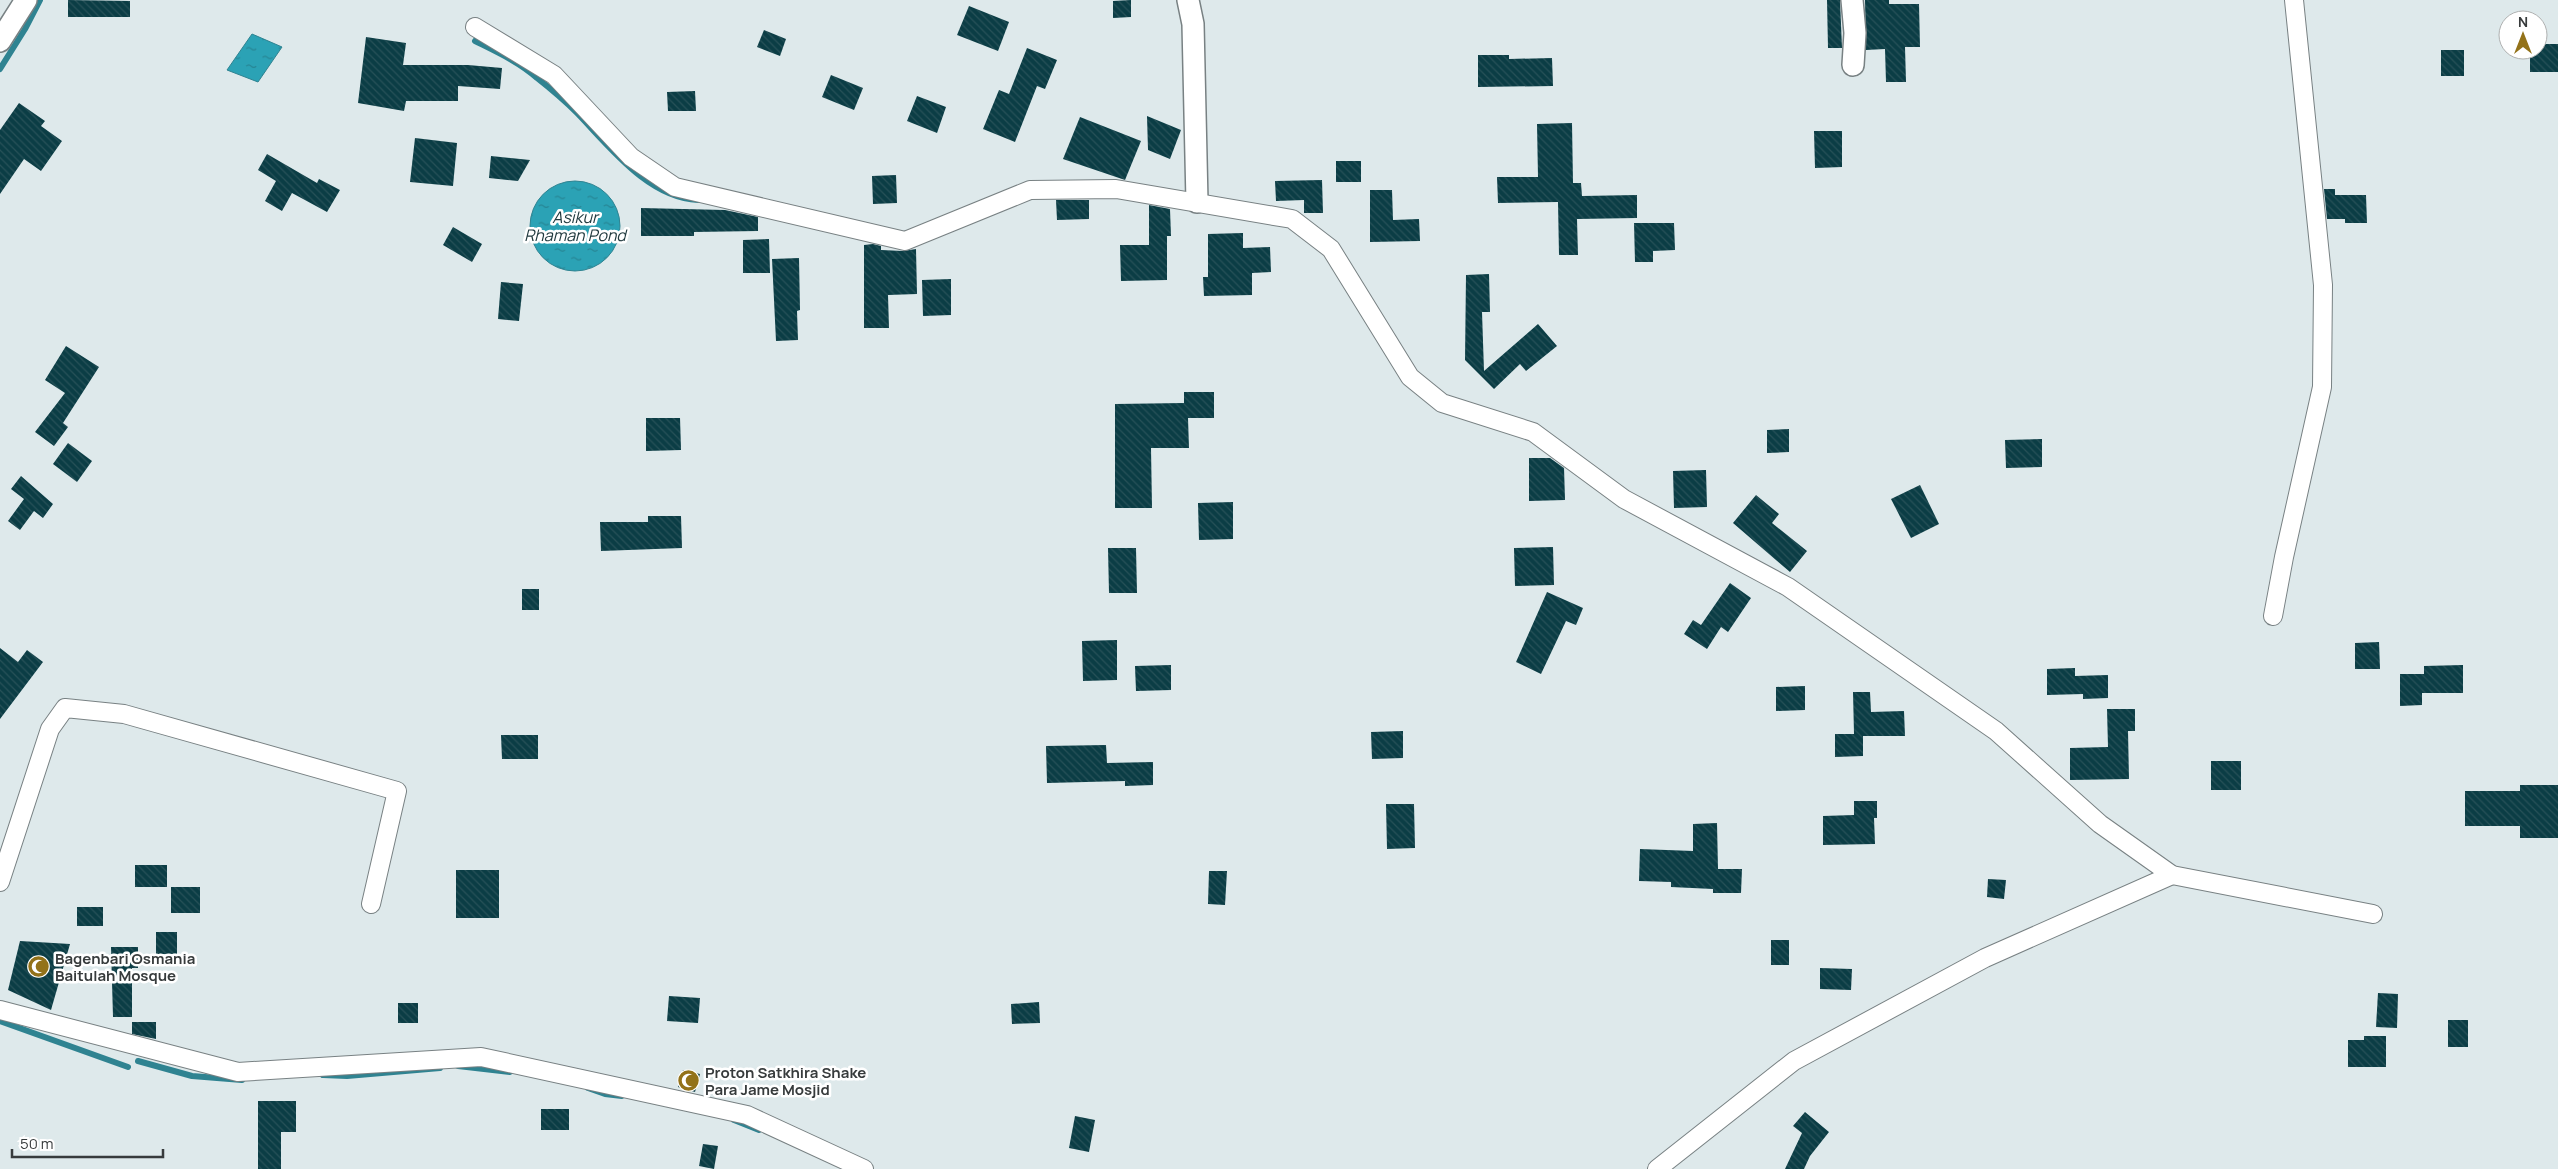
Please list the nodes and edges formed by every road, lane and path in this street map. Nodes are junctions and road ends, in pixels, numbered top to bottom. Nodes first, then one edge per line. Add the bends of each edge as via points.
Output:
1 (26, 0) edge
2 (1188, 0) edge
3 (1852, 0) edge
4 (2294, 0) edge
5 (475, 28) dead end
6 (0, 41) edge
7 (1853, 65) dead end
8 (1197, 202) junction
9 (2273, 616) dead end
10 (2172, 875) junction
11 (0, 882) edge
12 (371, 904) dead end
13 (2373, 914) dead end
14 (0, 1010) edge
15 (864, 1169) edge
16 (1657, 1169) edge

1 - 6 street
2 - 8 street via 1194,24
3 - 7 street
4 - 9 street via 2323,285 2322,387
5 - 8 street via 554,75 630,157 675,187 905,240 1030,190 1116,189
8 - 10 street via 1292,219 1331,249 1410,377 1442,403 1532,432 1624,499 1788,588 1996,731 2100,824
10 - 13 street
10 - 16 street via 1985,958 1794,1061
11 - 12 street via 50,729 66,708 124,714 397,791
14 - 15 street via 238,1072 481,1057 747,1116

